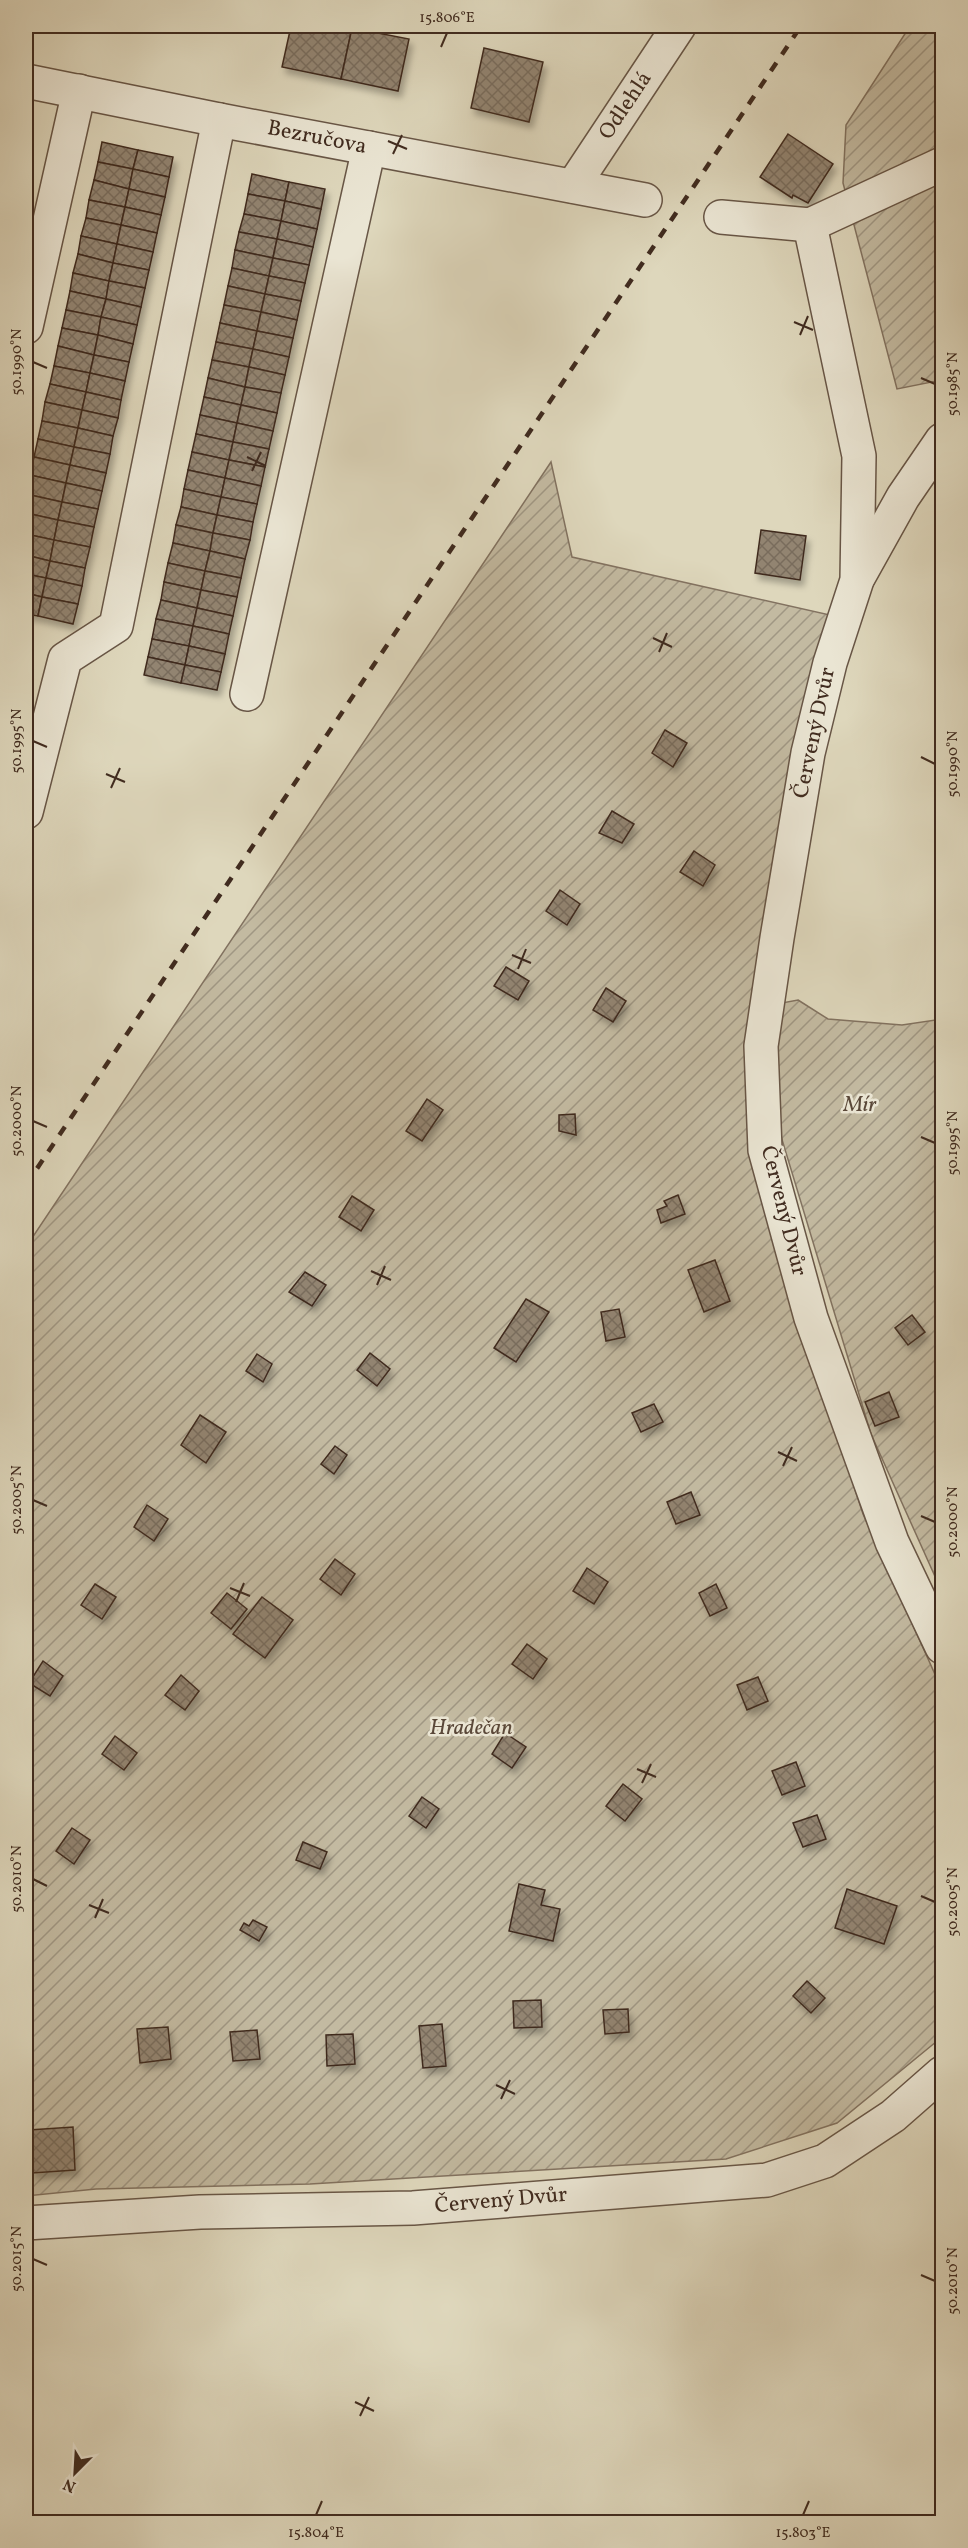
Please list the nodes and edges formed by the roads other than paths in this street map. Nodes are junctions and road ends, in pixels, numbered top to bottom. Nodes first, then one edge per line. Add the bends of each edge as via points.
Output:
1 (679, 26) edge
2 (26, 81) edge
3 (79, 91) junction
4 (219, 120) junction
5 (369, 148) junction
6 (942, 164) edge
7 (573, 186) junction
8 (645, 200) dead end
9 (721, 217) dead end
10 (810, 225) junction
11 (26, 327) edge
12 (942, 440) edge
13 (857, 580) junction
14 (247, 694) dead end
15 (26, 812) edge
16 (942, 1647) edge
17 (942, 2073) edge
18 (26, 2223) edge

1 - 7 street, Odlehlá
2 - 3 street, Bezručova
3 - 4 street, Bezručova
3 - 11 street
4 - 5 street, Bezručova
4 - 15 street via 116,626 65,659
5 - 7 street, Bezručova
5 - 14 street
6 - 10 street
7 - 8 street, Bezručova
9 - 10 street
10 - 13 street, Červený Dvůr via 859,456
12 - 13 street, Červený Dvůr via 903,497
13 - 16 street, Červený Dvůr via 830,663 808,753 777,938 761,1046 765,1150 819,1339 892,1542
17 - 18 street, Červený Dvůr via 893,2116 825,2161 767,2180 413,2208 200,2212

